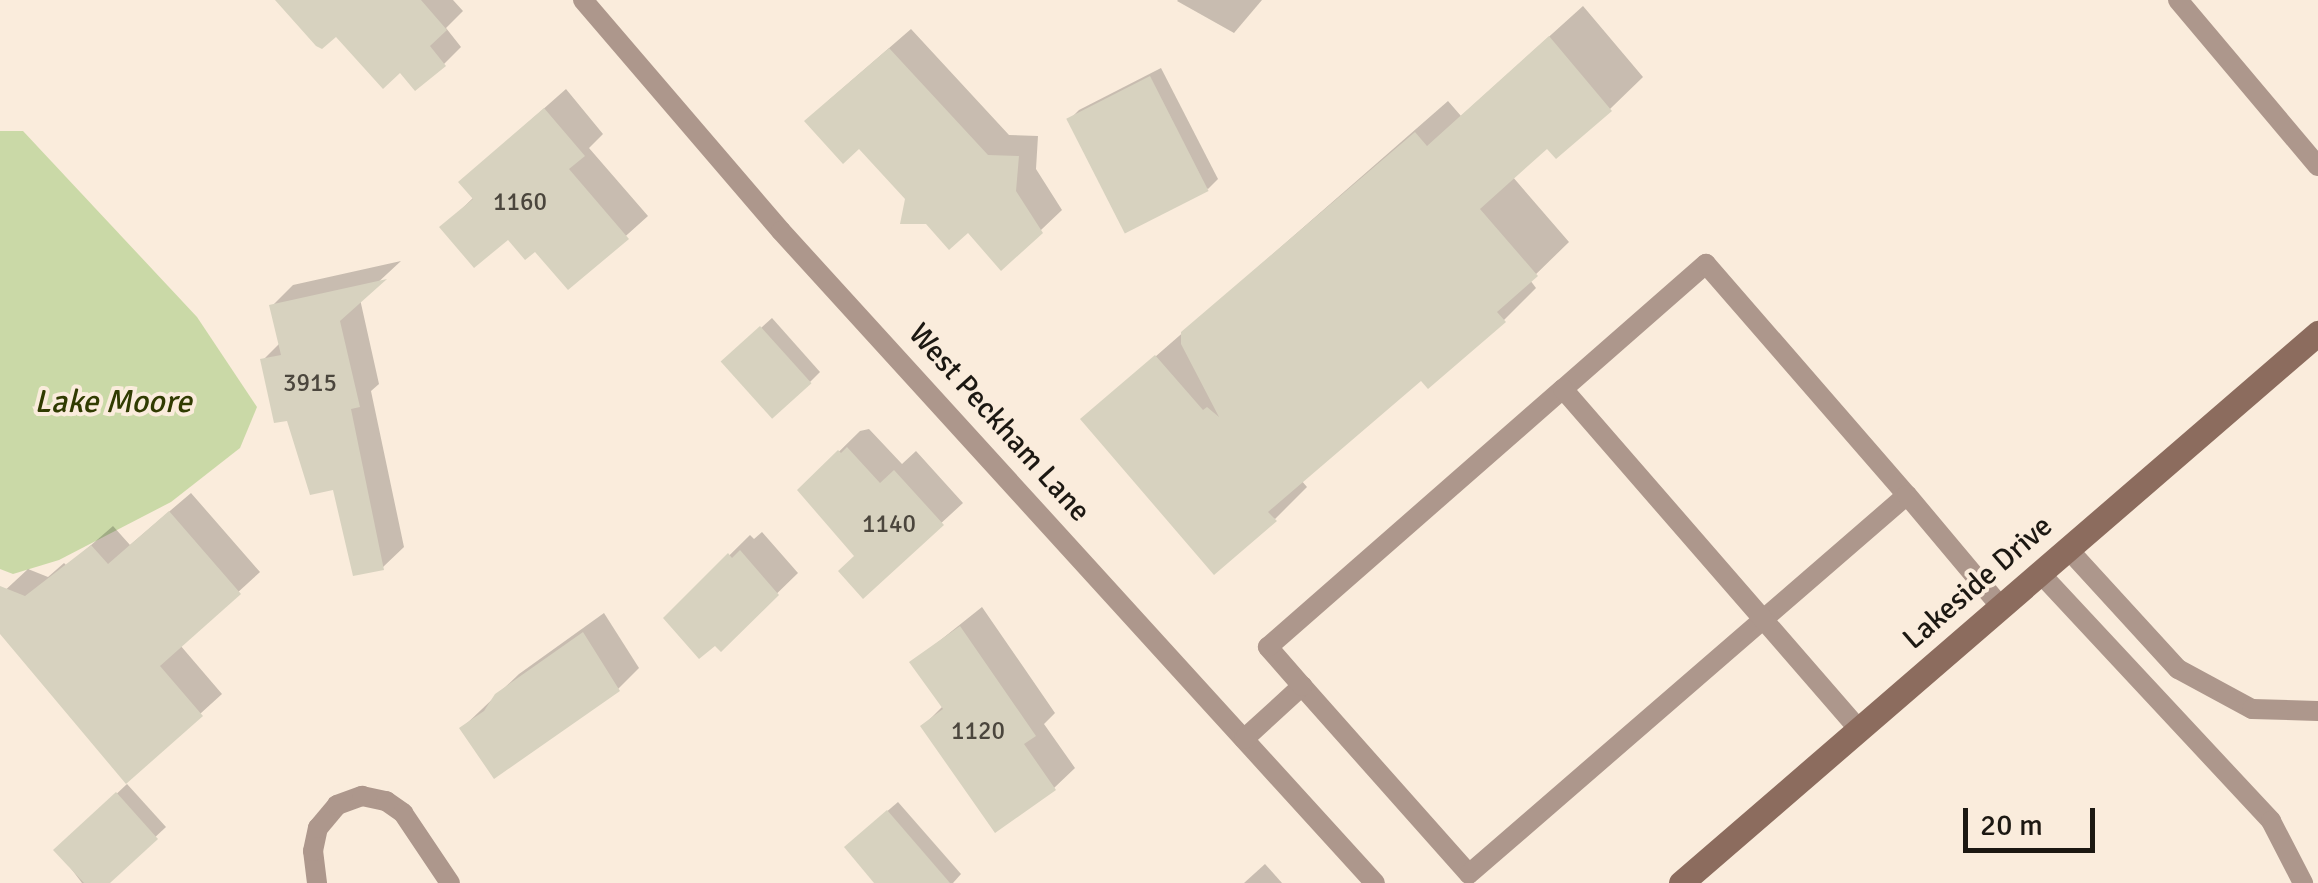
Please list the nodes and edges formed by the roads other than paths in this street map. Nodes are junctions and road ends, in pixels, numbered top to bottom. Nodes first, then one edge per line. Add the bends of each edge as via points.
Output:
1 (583, 0) edge
2 (2178, 0) edge
3 (2318, 166) edge
4 (2318, 333) edge
5 (1563, 389) junction
6 (1907, 494) junction
7 (2068, 549) junction
8 (2040, 573) junction
9 (2001, 607) junction
10 (1763, 620) junction
11 (1302, 686) junction
12 (2318, 711) edge
13 (1859, 730) junction
14 (1244, 739) junction
15 (318, 883) edge
16 (450, 883) edge
17 (1375, 883) edge
18 (1681, 883) edge
19 (2303, 883) edge

1 - 14 lane, West Peckham Lane via 781,231
2 - 3 lane
4 - 7 main road, Lakeside Drive
5 - 6 lane via 1706,264
5 - 10 lane
5 - 11 lane via 1268,647
6 - 9 lane
6 - 10 lane
7 - 8 main road, Lakeside Drive
7 - 12 lane via 2178,670 2252,709
8 - 9 main road, Lakeside Drive
8 - 19 lane via 2271,821
9 - 13 main road, Lakeside Drive
10 - 11 lane via 1469,874
10 - 13 lane
11 - 14 lane
13 - 18 main road, Lakeside Drive
14 - 17 lane, West Peckham Lane
15 - 16 lane via 318,828 337,805 362,796 402,813

